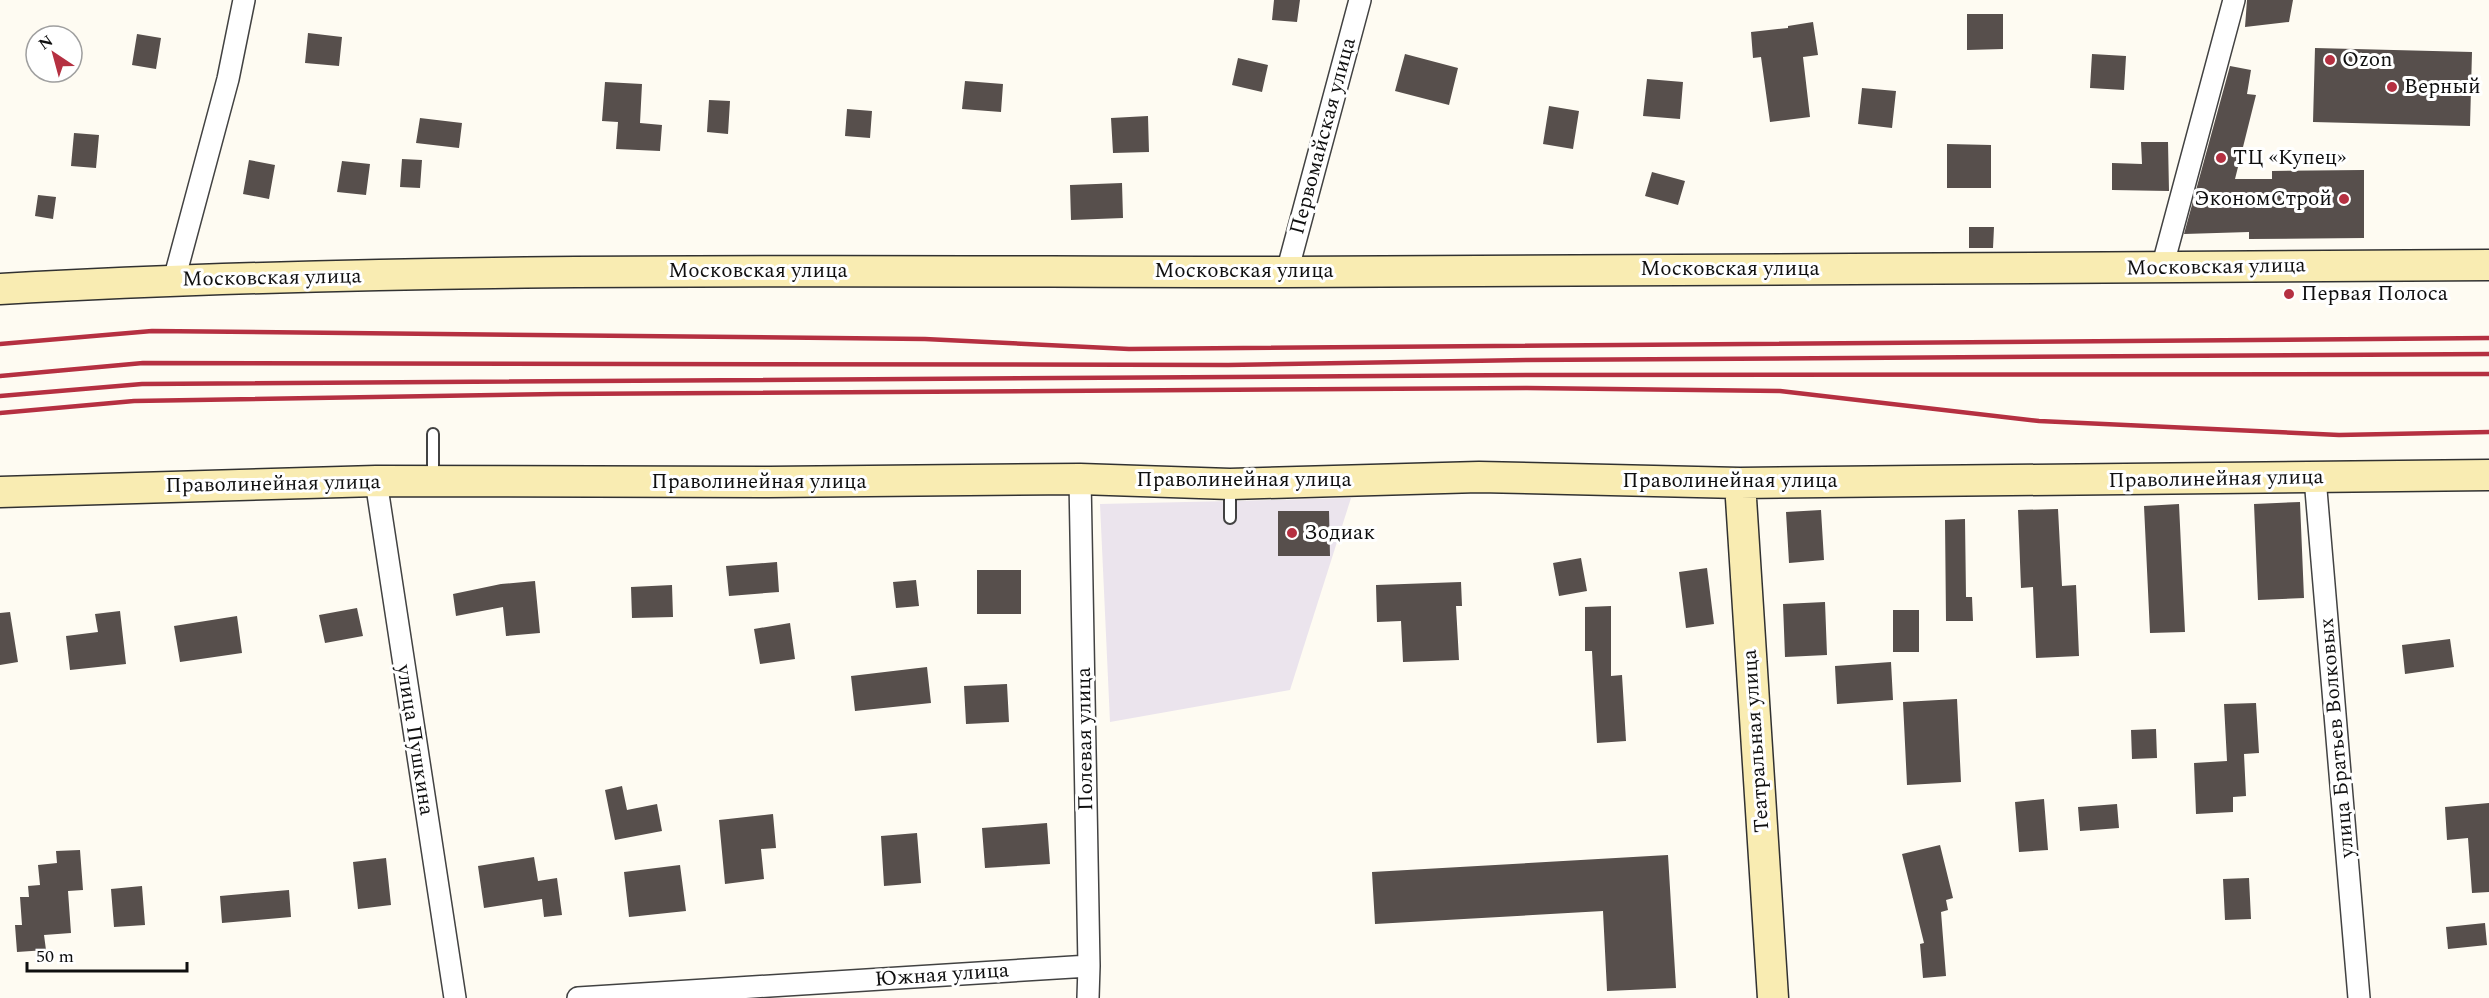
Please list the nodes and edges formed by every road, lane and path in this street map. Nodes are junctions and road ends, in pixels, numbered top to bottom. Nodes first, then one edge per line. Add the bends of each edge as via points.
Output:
1 (244, 0) edge
2 (1360, 0) edge
3 (2234, 0) edge
4 (2489, 265) edge
5 (2162, 268) junction
6 (1287, 272) junction
7 (174, 280) junction
8 (0, 289) edge
9 (433, 434) dead end
10 (2489, 475) edge
11 (2315, 478) junction
12 (1080, 479) junction
13 (376, 481) junction
14 (433, 482) junction
15 (1740, 483) junction
16 (1230, 484) junction
17 (0, 492) edge
18 (1230, 519) dead end
19 (1089, 966) junction
20 (455, 998) edge
21 (578, 998) edge
22 (1088, 998) edge
23 (1773, 998) edge
24 (2359, 998) edge

1 - 7 street via 228,79
2 - 6 street, Первомайская улица
3 - 5 street
4 - 5 main road, Московская улица
5 - 6 main road, Московская улица
6 - 7 main road, Московская улица via 655,271
7 - 8 main road, Московская улица
9 - 14 lane
10 - 11 main road, Праволинейная улица
11 - 15 main road, Праволинейная улица
11 - 24 street, улица Братьев Волковых
12 - 14 main road, Праволинейная улица
12 - 16 main road, Праволинейная улица
12 - 19 street, Полевая улица
13 - 14 main road, Праволинейная улица
13 - 17 main road, Праволинейная улица
13 - 20 street, улица Пушкина
15 - 16 main road, Праволинейная улица via 1479,477
15 - 23 main road, Театральная улица
16 - 18 lane
19 - 21 street, Южная улица
19 - 22 street, Полевая улица

